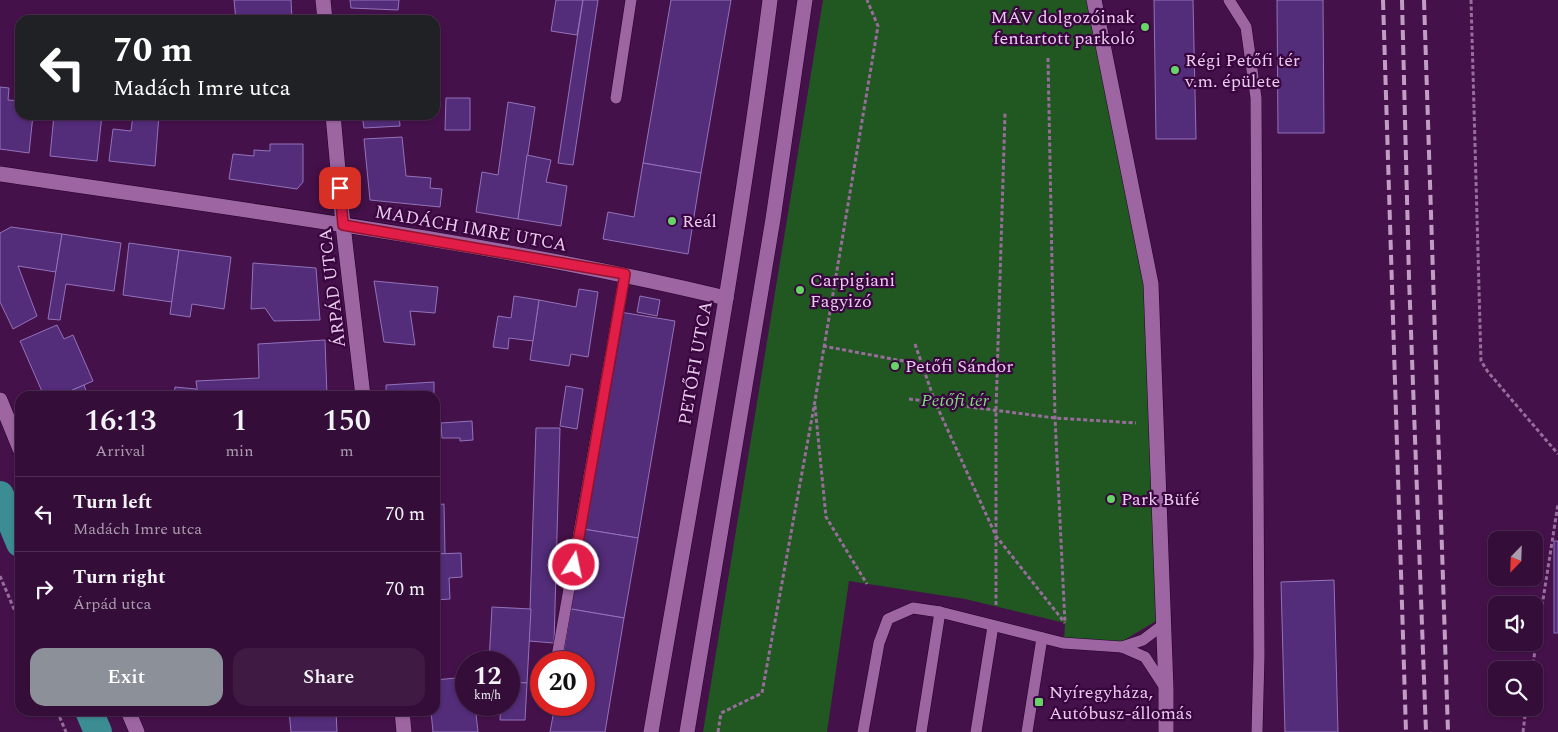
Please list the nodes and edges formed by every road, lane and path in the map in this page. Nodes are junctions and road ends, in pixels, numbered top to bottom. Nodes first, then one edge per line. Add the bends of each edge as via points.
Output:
1 (323, 0) edge
2 (631, 0) edge
3 (770, 0) edge
4 (805, 0) edge
5 (867, 0) edge
6 (1094, 0) edge
7 (1229, 0) edge
8 (1472, 0) edge
9 (324, 15) edge
10 (1048, 58) dead end
11 (616, 98) dead end
12 (1006, 113) dead end
13 (333, 120) edge
14 (0, 174) edge
15 (343, 225) junction
16 (625, 274) junction
17 (726, 298) junction
18 (915, 344) dead end
19 (823, 346) junction
20 (914, 363) dead end
21 (363, 391) edge
22 (909, 399) dead end
23 (0, 400) edge
24 (815, 401) junction
25 (935, 402) junction
26 (996, 411) junction
27 (1055, 418) junction
28 (1157, 424) junction
29 (15, 437) edge
30 (1558, 454) edge
31 (1558, 504) edge
32 (996, 536) junction
33 (0, 576) edge
34 (867, 584) dead end
35 (996, 605) dead end
36 (15, 611) edge
37 (940, 612) junction
38 (1164, 624) junction
39 (993, 626) junction
40 (1042, 638) junction
41 (1122, 648) junction
42 (558, 651) edge
43 (1533, 661) edge
44 (1166, 689) junction
45 (59, 716) edge
46 (130, 716) edge
47 (402, 716) edge
48 (1525, 716) edge
49 (66, 732) edge
50 (136, 732) edge
51 (404, 732) edge
52 (651, 732) edge
53 (687, 732) edge
54 (718, 732) edge
55 (863, 732) edge
56 (921, 732) edge
57 (976, 732) edge
58 (1027, 732) edge
59 (1166, 732) edge
60 (1257, 732) edge
61 (1523, 732) edge

1 - 9 street
2 - 11 lane
3 - 17 street, PETŐFI UTCA
4 - 53 street via 773,219
5 - 19 path via 878,26
6 - 28 street via 1151,284
7 - 60 lane via 1246,27 1256,98
8 - 30 path via 1481,361
10 - 27 path
12 - 26 path
13 - 15 street, ÁRPÁD UTCA
14 - 15 street, MADÁCH IMRE UTCA
15 - 16 street, MADÁCH IMRE UTCA
15 - 21 street, ÁRPÁD UTCA
16 - 17 street, MADÁCH IMRE UTCA
16 - 42 lane
17 - 52 street, PETŐFI UTCA
18 - 25 path
19 - 20 path
19 - 24 path
22 - 25 path
23 - 29 street
24 - 34 path via 826,517
24 - 54 path via 762,693 721,713
25 - 26 path
25 - 32 path
26 - 27 path
26 - 32 path
27 - 28 path
27 - 32 path via 1065,623
28 - 38 street
31 - 43 path
32 - 35 path
33 - 36 path
37 - 39 lane
37 - 55 lane via 913,608 888,619 879,643
37 - 56 lane
38 - 41 lane via 1143,640
38 - 44 street
39 - 40 lane
39 - 57 lane
40 - 41 lane
40 - 58 lane
41 - 44 lane via 1145,656
44 - 59 street
45 - 49 path
46 - 50 street
47 - 51 street
48 - 61 path

